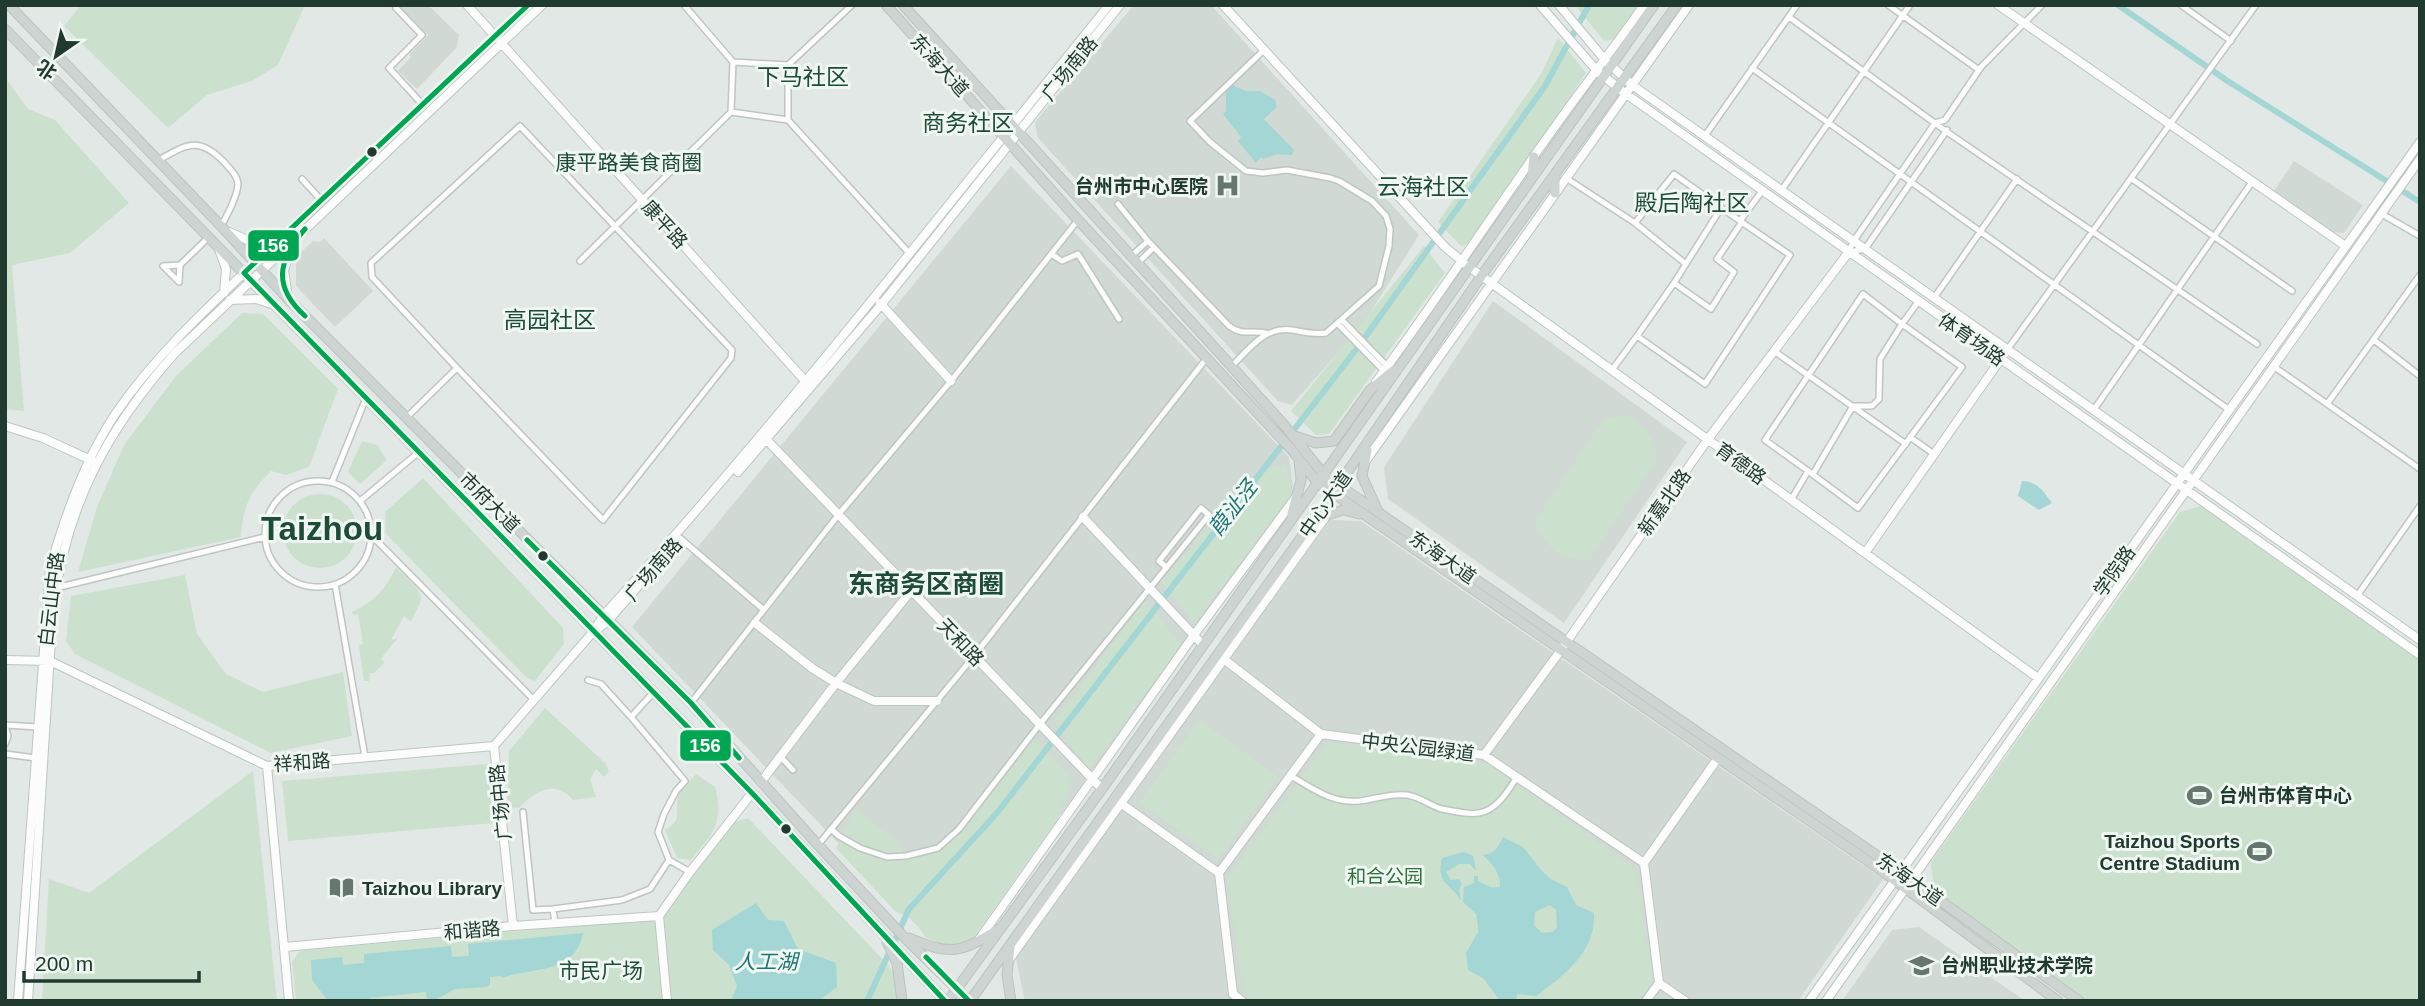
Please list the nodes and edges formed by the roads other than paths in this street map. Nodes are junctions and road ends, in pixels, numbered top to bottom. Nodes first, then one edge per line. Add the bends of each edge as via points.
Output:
1 (9, 5) edge
2 (467, 5) edge
3 (528, 5) edge
4 (542, 5) edge
5 (684, 5) edge
6 (852, 5) edge
7 (886, 5) edge
8 (903, 5) edge
9 (1109, 5) edge
10 (1120, 5) edge
11 (1223, 5) edge
12 (1540, 5) edge
13 (1559, 5) edge
14 (1644, 5) edge
15 (1654, 5) edge
16 (1677, 5) edge
17 (1689, 5) edge
18 (1797, 5) edge
19 (1888, 5) edge
20 (1910, 5) edge
21 (1998, 5) edge
22 (2042, 5) edge
23 (2181, 5) edge
24 (2256, 5) edge
25 (396, 8) dead end
26 (1903, 16) junction
27 (1788, 17) junction
28 (2024, 23) junction
29 (5, 29) edge
30 (495, 37) junction
31 (2231, 41) junction
32 (502, 44) junction
33 (1264, 50) junction
34 (733, 62) junction
35 (1609, 63) junction
36 (788, 65) junction
37 (1752, 68) junction
38 (1979, 70) junction
39 (1864, 71) junction
40 (1600, 74) junction
41 (1624, 78) junction
42 (1632, 85) junction
43 (1617, 88) junction
44 (1626, 94) junction
45 (423, 105) junction
46 (731, 112) junction
47 (788, 120) junction
48 (1945, 120) junction
49 (1935, 123) junction
50 (1828, 124) junction
51 (2171, 126) junction
52 (1014, 129) junction
53 (1947, 132) junction
54 (1704, 136) junction
55 (1006, 140) junction
56 (2420, 142) edge
57 (1534, 157) junction
58 (2420, 159) edge
59 (157, 161) junction
60 (1555, 174) junction
61 (1899, 174) junction
62 (1532, 178) junction
63 (1566, 178) junction
64 (302, 179) dead end
65 (2017, 179) junction
66 (2133, 179) junction
67 (2252, 182) junction
68 (1911, 183) junction
69 (1762, 191) junction
70 (1781, 191) junction
71 (1555, 193) junction
72 (642, 199) junction
73 (321, 201) junction
74 (1118, 204) dead end
75 (1721, 208) junction
76 (2381, 213) junction
77 (1078, 220) junction
78 (1741, 222) junction
79 (1635, 223) junction
80 (614, 226) junction
81 (222, 227) junction
82 (2094, 231) junction
83 (1980, 232) junction
84 (2420, 236) edge
85 (209, 237) junction
86 (2214, 237) junction
87 (296, 238) junction
88 (279, 240) junction
89 (1148, 241) junction
90 (1853, 242) junction
91 (217, 245) junction
92 (2344, 245) junction
93 (1154, 247) junction
94 (1865, 250) junction
95 (1848, 253) junction
96 (910, 254) junction
97 (1051, 254) junction
98 (1134, 259) junction
99 (580, 261) dead end
100 (1466, 264) junction
101 (1685, 264) junction
102 (180, 265) dead end
103 (258, 267) junction
104 (1482, 275) junction
105 (2420, 275) edge
106 (248, 276) junction
107 (1491, 282) junction
108 (1674, 283) junction
109 (2055, 285) junction
110 (2178, 289) junction
111 (2292, 291) dead end
112 (227, 297) junction
113 (1934, 298) junction
114 (288, 299) junction
115 (878, 302) junction
116 (1918, 302) junction
117 (278, 307) junction
118 (1119, 319) dead end
119 (1340, 322) junction
120 (1902, 324) junction
121 (1266, 333) junction
122 (1637, 336) junction
123 (2374, 340) junction
124 (2257, 344) dead end
125 (2139, 345) junction
126 (2007, 350) junction
127 (1774, 351) junction
128 (1206, 359) junction
129 (2000, 360) junction
130 (1232, 366) junction
131 (1400, 366) junction
132 (2273, 366) junction
133 (457, 368) junction
134 (1385, 369) junction
135 (1612, 370) junction
136 (1808, 374) junction
137 (2420, 376) edge
138 (951, 381) junction
139 (806, 382) junction
140 (1370, 390) junction
141 (1407, 393) junction
142 (366, 398) junction
143 (2327, 404) junction
144 (1853, 407) junction
145 (2228, 409) junction
146 (2093, 411) junction
147 (406, 418) junction
148 (5, 426) edge
149 (1373, 434) junction
150 (1292, 435) junction
151 (764, 437) junction
152 (1910, 437) junction
153 (1708, 439) junction
154 (1906, 444) junction
155 (419, 452) junction
156 (1295, 454) junction
157 (1934, 454) junction
158 (93, 461) junction
159 (1363, 464) junction
160 (2420, 469) edge
161 (1811, 472) junction
162 (2182, 473) junction
163 (1320, 478) junction
164 (2192, 480) junction
165 (332, 482) junction
166 (2175, 484) junction
167 (1336, 489) junction
168 (2185, 490) junction
169 (1296, 497) junction
170 (1791, 500) junction
171 (360, 502) junction
172 (2420, 506) edge
173 (839, 514) junction
174 (1327, 515) junction
175 (1375, 516) junction
176 (1083, 517) junction
177 (1314, 520) junction
178 (1290, 522) junction
179 (371, 535) junction
180 (265, 537) junction
181 (680, 538) junction
182 (1865, 553) junction
183 (1166, 567) junction
184 (335, 584) junction
185 (1149, 587) junction
186 (56, 588) junction
187 (911, 591) junction
188 (2357, 596) junction
189 (764, 610) junction
190 (606, 618) junction
191 (755, 622) junction
192 (593, 632) junction
193 (1195, 635) junction
194 (2420, 640) edge
195 (1203, 645) junction
196 (1564, 646) junction
197 (2420, 655) edge
198 (974, 656) junction
199 (1221, 657) junction
200 (5, 660) edge
201 (46, 661) junction
202 (2038, 678) junction
203 (588, 680) dead end
204 (836, 683) junction
205 (653, 693) junction
206 (534, 700) junction
207 (937, 701) junction
208 (691, 703) junction
209 (631, 717) junction
210 (1040, 724) junction
211 (5, 726) edge
212 (38, 727) junction
213 (1321, 734) junction
214 (5, 744) edge
215 (494, 746) junction
216 (5, 754) edge
217 (1484, 755) junction
218 (780, 756) junction
219 (365, 757) junction
220 (36, 758) junction
221 (1718, 758) junction
222 (267, 766) junction
223 (793, 770) dead end
224 (1291, 776) junction
225 (1517, 777) junction
226 (1093, 779) junction
227 (761, 782) junction
228 (1102, 789) junction
229 (752, 793) junction
230 (1118, 801) junction
231 (523, 812) dead end
232 (831, 829) junction
233 (818, 845) junction
234 (669, 860) junction
235 (1644, 863) junction
236 (690, 872) junction
237 (1219, 873) junction
238 (1898, 876) junction
239 (1908, 884) junction
240 (554, 909) junction
241 (659, 916) junction
242 (555, 923) junction
243 (513, 926) junction
244 (1004, 927) junction
245 (902, 935) junction
246 (1012, 941) junction
247 (975, 944) junction
248 (285, 947) junction
249 (900, 959) junction
250 (1007, 962) junction
251 (1659, 983) junction
252 (958, 988) junction
253 (1231, 998) edge
254 (18, 1001) edge
255 (28, 1001) edge
256 (289, 1001) edge
257 (667, 1001) edge
258 (901, 1001) edge
259 (947, 1001) edge
260 (969, 1001) edge
261 (1011, 1001) edge
262 (1242, 1001) edge
263 (1646, 1001) edge
264 (1685, 1001) edge
265 (1809, 1001) edge
266 (1826, 1001) edge
267 (2058, 1001) edge
268 (2079, 1001) edge

1 - 59 main road, 市府大道
2 - 30 main road, 康平路
3 - 30 main road
4 - 32 main road
5 - 34 street
6 - 36 street
7 - 55 main road, 东海大道
8 - 52 main road, 东海大道
9 - 52 main road, 广场南路
10 - 52 main road, 广场南路
11 - 33 main road
12 - 40 main road, 体育场路
13 - 35 main road
14 - 35 main road
15 - 35 main road, 中心大道
16 - 41 main road, 中心大道
17 - 42 main road
18 - 27 street
19 - 26 street
20 - 26 street
21 - 28 main road
22 - 28 street
23 - 31 street
24 - 31 street
25 - 45 street via 422,35 389,68
26 - 38 street
26 - 39 street
27 - 37 street
27 - 39 street
28 - 38 street
28 - 51 main road
29 - 85 main road, 市府大道
30 - 32 main road, 康平路
30 - 45 main road
31 - 51 street
32 - 72 main road, 康平路
32 - 87 main road
33 - 100 main road, 育德路
33 - 119 street via 1190,121 1246,171 1287,170 1330,178 1372,201 1386,216 1389,246 1379,286
34 - 36 street
34 - 46 street
35 - 40 main road, 中心大道
35 - 41 main road
36 - 47 street
37 - 50 street
37 - 54 street
38 - 48 street
39 - 49 street
39 - 50 street
40 - 43 main road, 体育场路
40 - 57 main road
40 - 62 main road, 中心大道
41 - 42 main road
41 - 43 main road, 中心大道
42 - 44 main road
42 - 54 main road
43 - 44 main road, 体育场路
43 - 60 main road, 中心大道
44 - 63 main road
44 - 69 main road, 体育场路
45 - 73 main road
46 - 47 street
46 - 72 street
47 - 96 street
48 - 49 street
48 - 53 street
49 - 53 street
49 - 61 street
50 - 61 street
50 - 70 street
51 - 66 street
51 - 67 main road
52 - 55 main road, 广场南路
52 - 98 main road, 东海大道
53 - 65 street
53 - 68 street
54 - 70 main road
55 - 77 main road, 东海大道
55 - 96 main road, 广场南路
55 - 115 main road, 广场南路
56 - 92 main road, 学院路
57 - 62 main road
57 - 100 main road
58 - 76 main road, 学院路
59 - 81 main road, 市府大道
59 - 81 street via 183,146 198,144 211,149 238,182
60 - 71 main road
60 - 104 main road, 中心大道
61 - 68 street
61 - 90 street
62 - 100 main road, 中心大道
63 - 71 main road
63 - 79 street
64 - 73 street
65 - 82 street
65 - 83 street
66 - 82 street
66 - 86 street
67 - 86 street
67 - 92 main road
68 - 83 street
68 - 94 street
69 - 78 street
69 - 95 main road, 体育场路
70 - 90 main road
71 - 107 main road
72 - 80 street
72 - 139 main road, 康平路
73 - 88 main road
74 - 89 street
75 - 78 street
75 - 79 street via 1674,174
75 - 101 street
76 - 84 street
76 - 132 main road, 学院路
77 - 97 street
77 - 128 main road, 东海大道
78 - 108 street via 1717,259 1734,272 1711,309
78 - 122 street via 1790,255 1705,384
79 - 101 street
80 - 99 street
80 - 133 street via 520,126 371,263 372,277
80 - 133 street via 732,350 732,358 603,520
81 - 88 main road via 243,240
81 - 103 main road, 市府大道
82 - 109 street
82 - 110 street
83 - 109 street
83 - 113 street
85 - 91 main road, 市府大道
85 - 102 street
86 - 110 street
86 - 111 street
87 - 103 main road
87 - 114 main road via 284,270
88 - 103 main road
89 - 93 street
89 - 98 street
90 - 94 main road
90 - 95 street
91 - 106 main road, 市府大道
91 - 112 main road via 226,269
92 - 145 main road, 学院路
93 - 98 street
93 - 121 street via 1229,326 1245,334
94 - 95 street
94 - 113 main road
95 - 116 main road, 体育场路
95 - 127 main road, 新嘉北路
96 - 115 main road, 广场南路
97 - 118 street via 1062,261 1078,254
97 - 138 street
98 - 130 main road, 东海大道
100 - 104 main road, 育德路
100 - 131 main road, 中心大道
100 - 134 main road
101 - 108 street
103 - 106 main road, 白云山中路
103 - 114 main road, 市府大道
104 - 107 main road, 育德路
104 - 141 main road, 中心大道
105 - 123 street
106 - 112 main road, 白云山中路
106 - 117 main road, 市府大道
107 - 135 main road, 育德路
107 - 141 main road
108 - 122 street
109 - 125 street
109 - 126 street
110 - 124 street
110 - 125 street
112 - 117 main road via 256,299
112 - 158 main road, 白云山中路 via 141,379 115,414
113 - 126 main road
114 - 147 main road, 市府大道
115 - 138 main road
115 - 139 main road, 广场南路
115 - 151 main road, 广场南路
116 - 120 street
116 - 129 main road, 体育场路
117 - 142 main road, 市府大道
119 - 121 street via 1317,335 1290,330
119 - 134 street
120 - 136 street via 1863,294
120 - 144 street via 1880,359 1878,399 1872,407
120 - 152 street via 1962,367
121 - 130 street
122 - 135 street
123 - 137 street
123 - 143 street
125 - 145 street
125 - 146 street
126 - 146 main road
127 - 136 street
127 - 153 main road, 新嘉北路
128 - 156 main road, 东海大道
128 - 176 street
129 - 157 main road
129 - 166 main road, 体育场路
130 - 150 main road, 东海大道
131 - 140 main road
131 - 163 main road, 中心大道
132 - 143 street
132 - 164 main road, 学院路
133 - 147 street
134 - 140 main road
135 - 153 main road, 育德路
136 - 144 street
136 - 161 street via 1765,440
138 - 173 street
139 - 151 main road, 广场南路
140 - 150 main road via 1334,441 1316,443
141 - 149 main road, 中心大道
141 - 159 main road
142 - 155 main road, 市府大道
142 - 165 street
143 - 160 street
144 - 154 street
144 - 161 street
145 - 162 main road, 学院路
146 - 162 main road
147 - 190 main road, 市府大道
148 - 158 main road
149 - 159 main road
149 - 167 main road, 中心大道
150 - 163 main road, 东海大道
151 - 173 main road, 天和路
151 - 181 main road, 广场南路
151 - 190 main road, 广场南路
152 - 154 street
152 - 157 street
153 - 170 main road, 育德路
153 - 196 main road, 新嘉北路
154 - 161 street via 1858,508
155 - 171 street
155 - 192 main road, 市府大道
156 - 163 main road, 东海大道
156 - 169 main road via 1301,480
157 - 182 main road
158 - 186 main road, 白云山中路 via 69,529
158 - 201 main road, 白云山中路 via 60,532 50,569
159 - 175 main road via 1362,476
161 - 170 street
162 - 164 main road
162 - 166 main road, 学院路
163 - 167 main road, 东海大道
163 - 178 main road, 中心大道
164 - 168 main road, 学院路
164 - 188 main road
165 - 171 street
165 - 180 street via 302,483 284,492 271,508
166 - 168 main road, 体育场路
166 - 202 main road, 学院路
167 - 175 main road, 东海大道
167 - 177 main road, 中心大道
168 - 197 main road, 体育场路
168 - 239 main road, 学院路
169 - 178 main road
169 - 193 main road
170 - 182 main road, 育德路
171 - 179 street via 369,517
172 - 188 street
173 - 187 main road, 天和路
173 - 189 street
174 - 175 main road via 1343,510
174 - 177 main road
174 - 199 main road
175 - 196 main road, 东海大道
176 - 185 main road
176 - 198 street
177 - 199 main road, 中心大道
178 - 195 main road, 中心大道
179 - 184 street via 364,561 352,575
179 - 206 street
180 - 184 street via 275,564 289,578 316,587
180 - 186 street
181 - 189 street
181 - 190 main road, 广场南路
182 - 202 main road, 育德路
183 - 183 street via 1209,515 1201,508 1159,561
183 - 185 street
184 - 219 street
185 - 193 main road
185 - 210 street
186 - 201 main road, 白云山中路
187 - 198 main road, 天和路
187 - 204 main road
188 - 194 main road
189 - 191 street
190 - 192 main road, 广场南路
190 - 208 main road, 市府大道
191 - 204 main road
191 - 208 street
192 - 205 main road, 市府大道
192 - 206 main road, 广场中路
193 - 195 main road
193 - 226 main road
195 - 228 main road, 中心大道
196 - 217 main road, 新嘉北路
196 - 221 main road, 东海大道
196 - 238 main road, 东海大道
198 - 207 street
198 - 210 main road, 天和路
199 - 213 main road
199 - 230 main road, 中心大道
200 - 201 main road
201 - 212 main road, 白云山中路
201 - 222 main road, 祥和路
201 - 255 main road, 白云山中路
202 - 238 main road, 学院路
203 - 209 street via 601,684
204 - 207 main road via 874,701
204 - 218 main road
205 - 209 street
205 - 229 main road, 市府大道
206 - 215 main road, 广场中路
207 - 232 street
208 - 227 main road, 市府大道
209 - 234 street via 685,781 658,832
210 - 226 main road, 天和路
210 - 232 street via 959,829 938,848 887,857 860,848
211 - 212 street
211 - 214 street
212 - 220 main road, 白云山中路
213 - 217 main road, 中央公园绿道
213 - 224 main road
215 - 219 main road, 祥和路
215 - 243 main road, 广场中路
216 - 220 street
217 - 225 main road, 中央公园绿道
218 - 223 street
218 - 227 main road
219 - 222 main road, 祥和路
220 - 254 main road, 白云山中路
221 - 235 main road
221 - 238 main road, 东海大道
222 - 248 main road
224 - 225 street via 1334,800 1359,802 1407,795 1440,809 1481,813 1502,800
224 - 237 main road
225 - 235 main road, 中央公园绿道
226 - 228 main road, 天和路
226 - 247 main road
227 - 233 main road, 市府大道
228 - 244 main road, 中心大道
229 - 236 main road
229 - 249 main road, 市府大道 via 884,935
230 - 237 main road
230 - 246 main road, 中心大道
230 - 250 main road
231 - 240 street via 533,910
232 - 233 street
233 - 245 main road, 市府大道
234 - 236 street
234 - 240 street via 650,889 622,900
235 - 251 main road
236 - 241 main road
237 - 253 main road
238 - 239 main road, 东海大道
238 - 265 main road, 学院路
239 - 266 main road, 学院路
239 - 267 main road, 东海大道
239 - 268 main road, 东海大道
240 - 242 street
241 - 242 main road, 和谐路
241 - 257 main road
242 - 243 main road, 和谐路
243 - 248 main road, 和谐路
244 - 247 main road
244 - 252 main road, 中心大道
245 - 247 main road via 948,951
245 - 252 main road, 市府大道
246 - 250 main road
246 - 260 main road, 中心大道
248 - 256 main road
249 - 258 main road
249 - 259 main road
250 - 261 main road
251 - 263 main road
251 - 264 main road
252 - 259 main road, 中心大道
252 - 260 main road, 市府大道
253 - 262 main road

